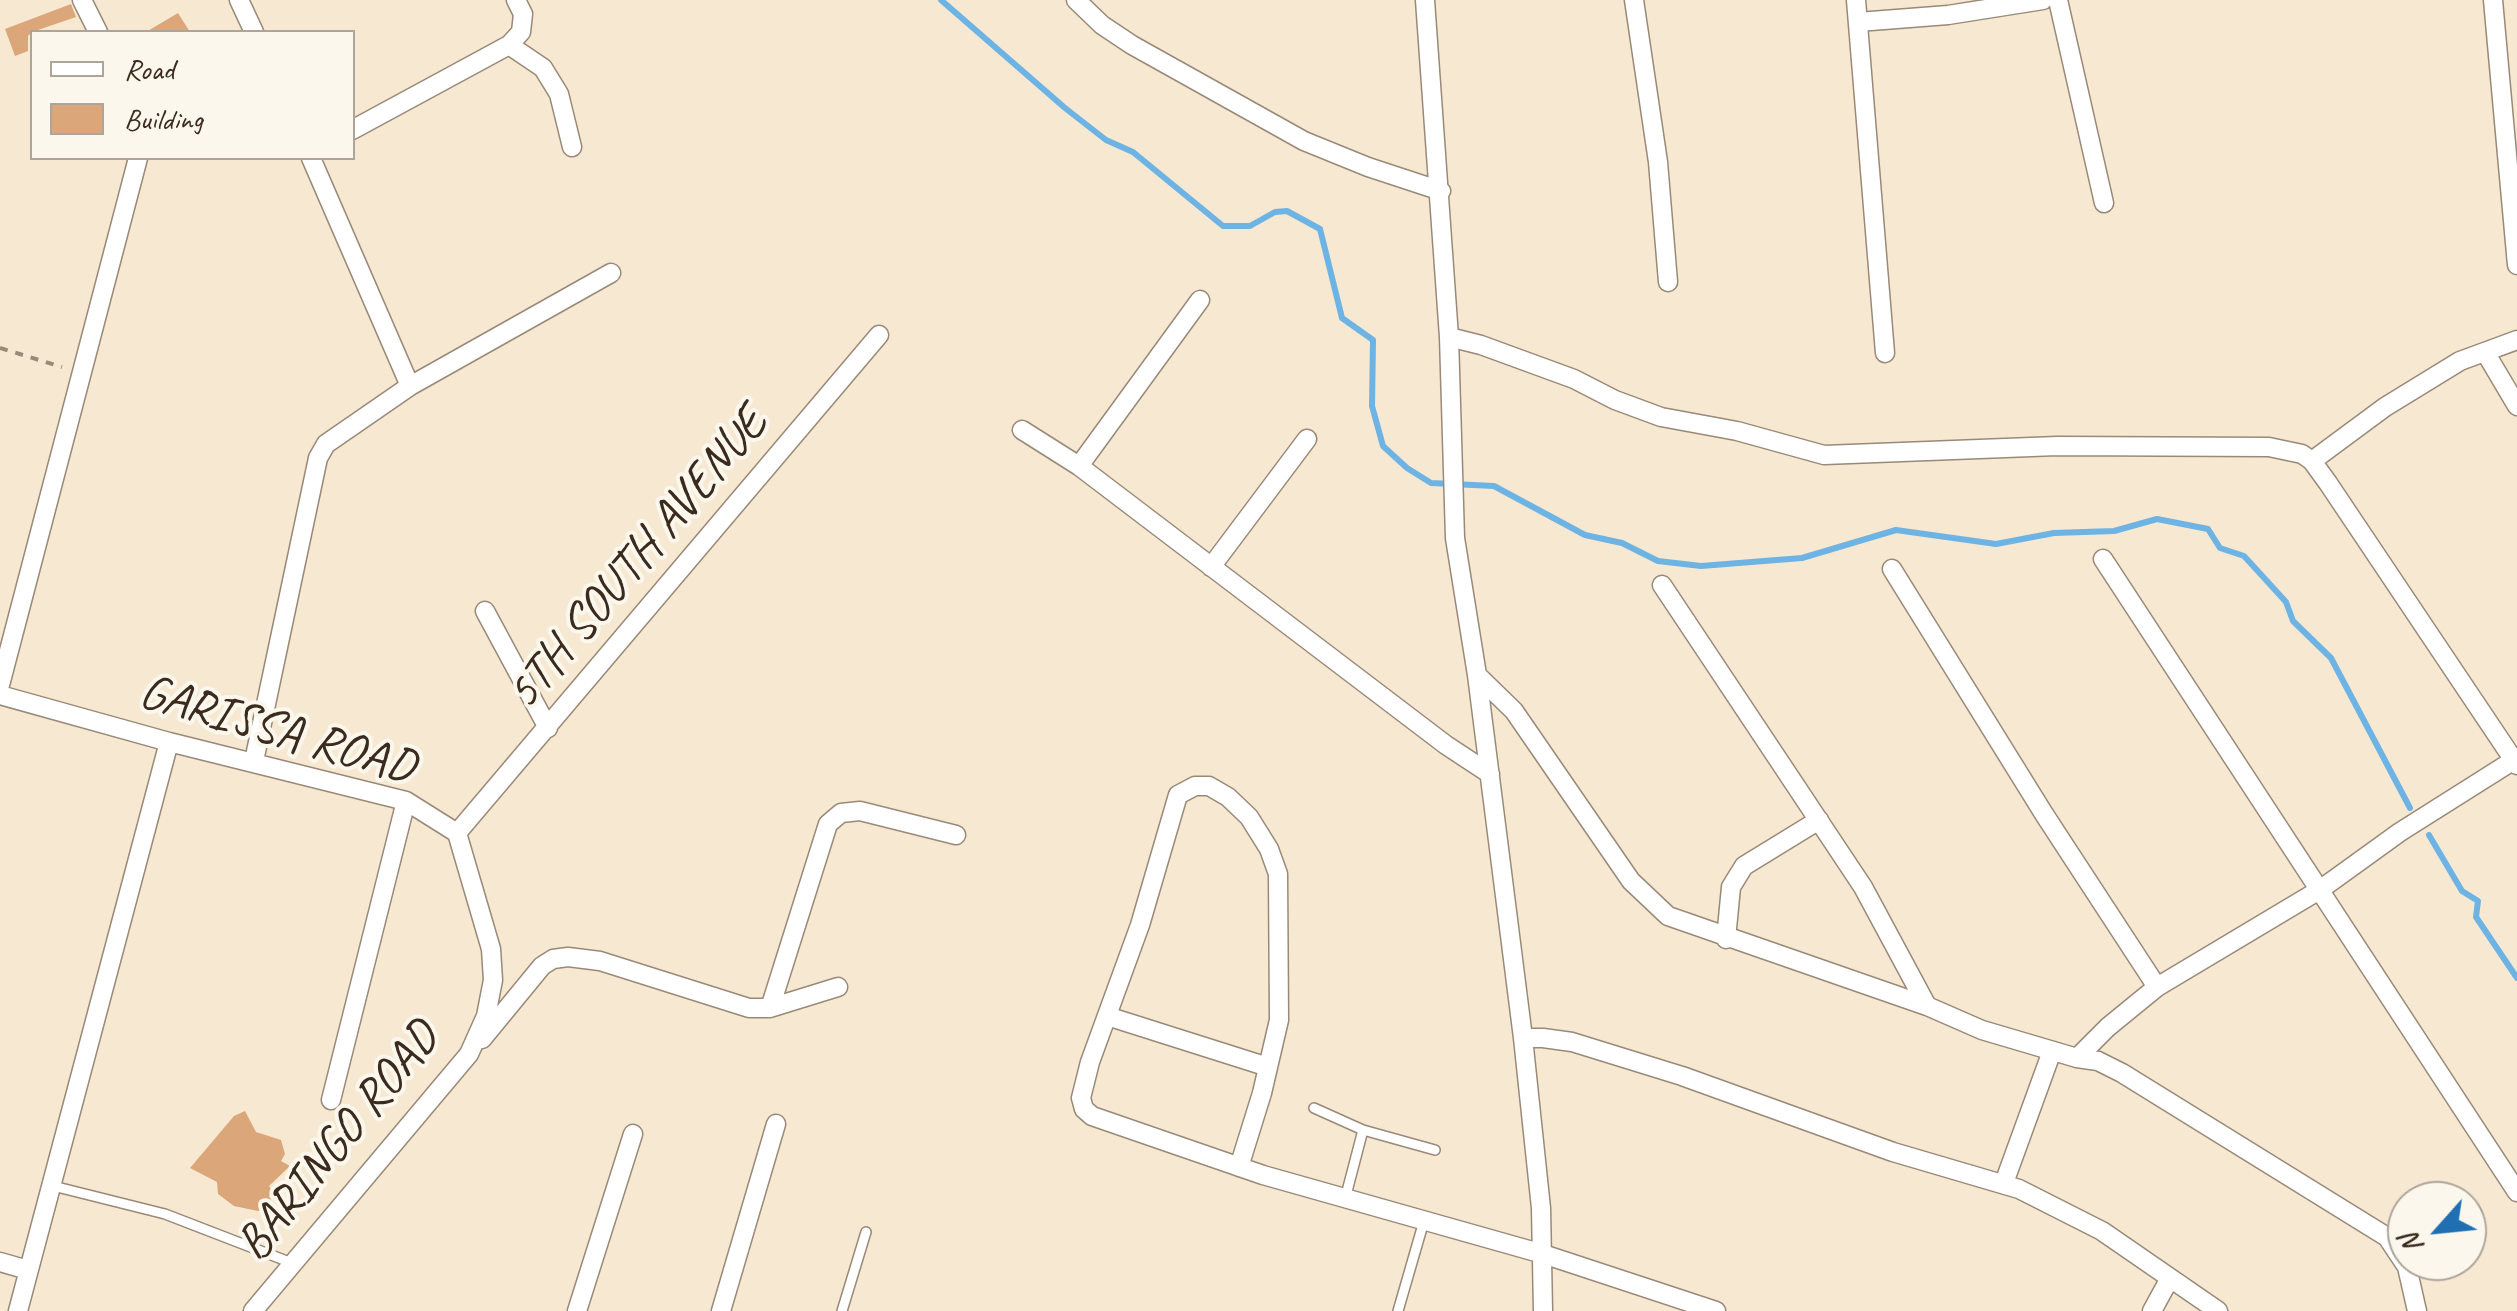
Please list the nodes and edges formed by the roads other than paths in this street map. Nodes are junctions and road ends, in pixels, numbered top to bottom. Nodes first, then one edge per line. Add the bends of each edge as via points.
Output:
1 (82, 0) edge
2 (240, 0) edge
3 (516, 0) edge
4 (1076, 0) edge
5 (1426, 0) edge
6 (1634, 0) edge
7 (1856, 0) edge
8 (2043, 0) edge
9 (2058, 0) edge
10 (2493, 0) edge
11 (1858, 22) junction
12 (97, 30) edge
13 (253, 30) edge
14 (509, 46) junction
15 (355, 128) edge
16 (572, 147) dead end
17 (138, 160) edge
18 (312, 160) edge
19 (1441, 190) junction
20 (2104, 203) dead end
21 (2517, 265) edge
22 (611, 274) dead end
23 (1668, 282) dead end
24 (1200, 300) dead end
25 (880, 335) dead end
26 (1449, 337) junction
27 (2517, 340) edge
28 (1884, 352) dead end
29 (2485, 352) junction
30 (410, 386) junction
31 (2517, 406) edge
32 (1022, 430) dead end
33 (1308, 439) dead end
34 (2312, 460) junction
35 (1079, 466) junction
36 (2103, 559) dead end
37 (1210, 568) junction
38 (1892, 569) dead end
39 (1662, 585) dead end
40 (485, 611) dead end
41 (1477, 675) junction
42 (0, 686) edge
43 (0, 696) edge
44 (548, 728) junction
45 (169, 742) junction
46 (254, 761) junction
47 (2516, 761) edge
48 (1490, 774) junction
49 (406, 802) junction
50 (1818, 820) junction
51 (456, 833) junction
52 (956, 836) dead end
53 (2320, 890) junction
54 (476, 905) joint
55 (1726, 938) junction
56 (838, 987) dead end
57 (2157, 987) junction
58 (1926, 1006) junction
59 (770, 1008) junction
60 (1107, 1016) junction
61 (1523, 1038) junction
62 (2052, 1051) junction
63 (469, 1054) junction
64 (2077, 1058) junction
65 (1268, 1068) junction
66 (331, 1100) dead end
67 (1314, 1108) dead end
68 (776, 1124) dead end
69 (1363, 1130) junction
70 (633, 1134) dead end
71 (1435, 1150) dead end
72 (1239, 1167) junction
73 (2004, 1183) junction
74 (50, 1185) junction
75 (2517, 1192) edge
76 (1344, 1199) junction
77 (1424, 1221) junction
78 (866, 1232) dead end
79 (1542, 1254) junction
80 (0, 1262) edge
81 (292, 1263) junction
82 (28, 1270) junction
83 (2170, 1278) junction
84 (18, 1311) edge
85 (253, 1311) edge
86 (577, 1311) edge
87 (722, 1311) edge
88 (842, 1311) edge
89 (1398, 1311) edge
90 (1543, 1311) edge
91 (1716, 1311) edge
92 (2152, 1311) edge
93 (2218, 1311) edge
94 (2416, 1311) edge

1 - 12 street
2 - 13 street
3 - 14 street via 521,32
4 - 19 street via 1132,45 1304,141
5 - 19 street
6 - 23 street
7 - 11 street
8 - 11 street
9 - 20 street
10 - 21 street
11 - 28 street
14 - 15 street
14 - 16 street via 544,68 559,94
17 - 42 street
18 - 30 street
19 - 26 street
22 - 30 street
24 - 35 street
25 - 44 street, 5TH SOUTH AVENUE
26 - 34 street via 1661,417 1824,456 2270,446
26 - 41 street via 1454,538
27 - 29 street
29 - 31 street
29 - 34 street via 2385,407
30 - 46 street via 340,432 318,458
32 - 35 street
33 - 37 street
34 - 47 street
35 - 37 street
36 - 53 street
37 - 48 street
38 - 57 street
39 - 50 street
40 - 44 street
41 - 48 street
41 - 55 street via 1514,711 1649,901 1668,916
43 - 45 street, GARISSA ROAD
44 - 51 street, 5TH SOUTH AVENUE
45 - 46 street, GARISSA ROAD
45 - 74 street
46 - 49 street, GARISSA ROAD
47 - 53 street
48 - 61 street
49 - 51 street, GARISSA ROAD
49 - 66 street
50 - 55 street via 1744,866 1731,887
50 - 58 street via 1863,886
51 - 54 street, GARISSA ROAD
52 - 59 street via 860,811 841,812 828,824
53 - 57 street
53 - 75 street
54 - 63 street, BARINGO ROAD via 491,948 493,980
55 - 58 street
56 - 59 street
57 - 64 street
58 - 62 street
59 - 63 street via 568,956 542,966
60 - 65 street
60 - 65 street via 1178,796 1209,786 1249,817 1278,874 1279,1020
60 - 72 street via 1081,1098 1084,1109
61 - 73 street via 1572,1042 1892,1152
61 - 79 street
62 - 64 street
62 - 73 street
63 - 81 street, BARINGO ROAD
64 - 94 street via 2122,1073 2387,1237 2406,1266
65 - 72 street
67 - 69 lane
68 - 87 street
69 - 71 lane
69 - 76 lane
70 - 86 street
72 - 76 street
73 - 83 street via 2102,1231
74 - 81 lane via 165,1214
74 - 82 street
76 - 77 street
77 - 79 street
77 - 89 lane
78 - 88 lane
79 - 90 street
79 - 91 street
80 - 82 street
81 - 85 street, BARINGO ROAD
82 - 84 street
83 - 92 street
83 - 93 street

